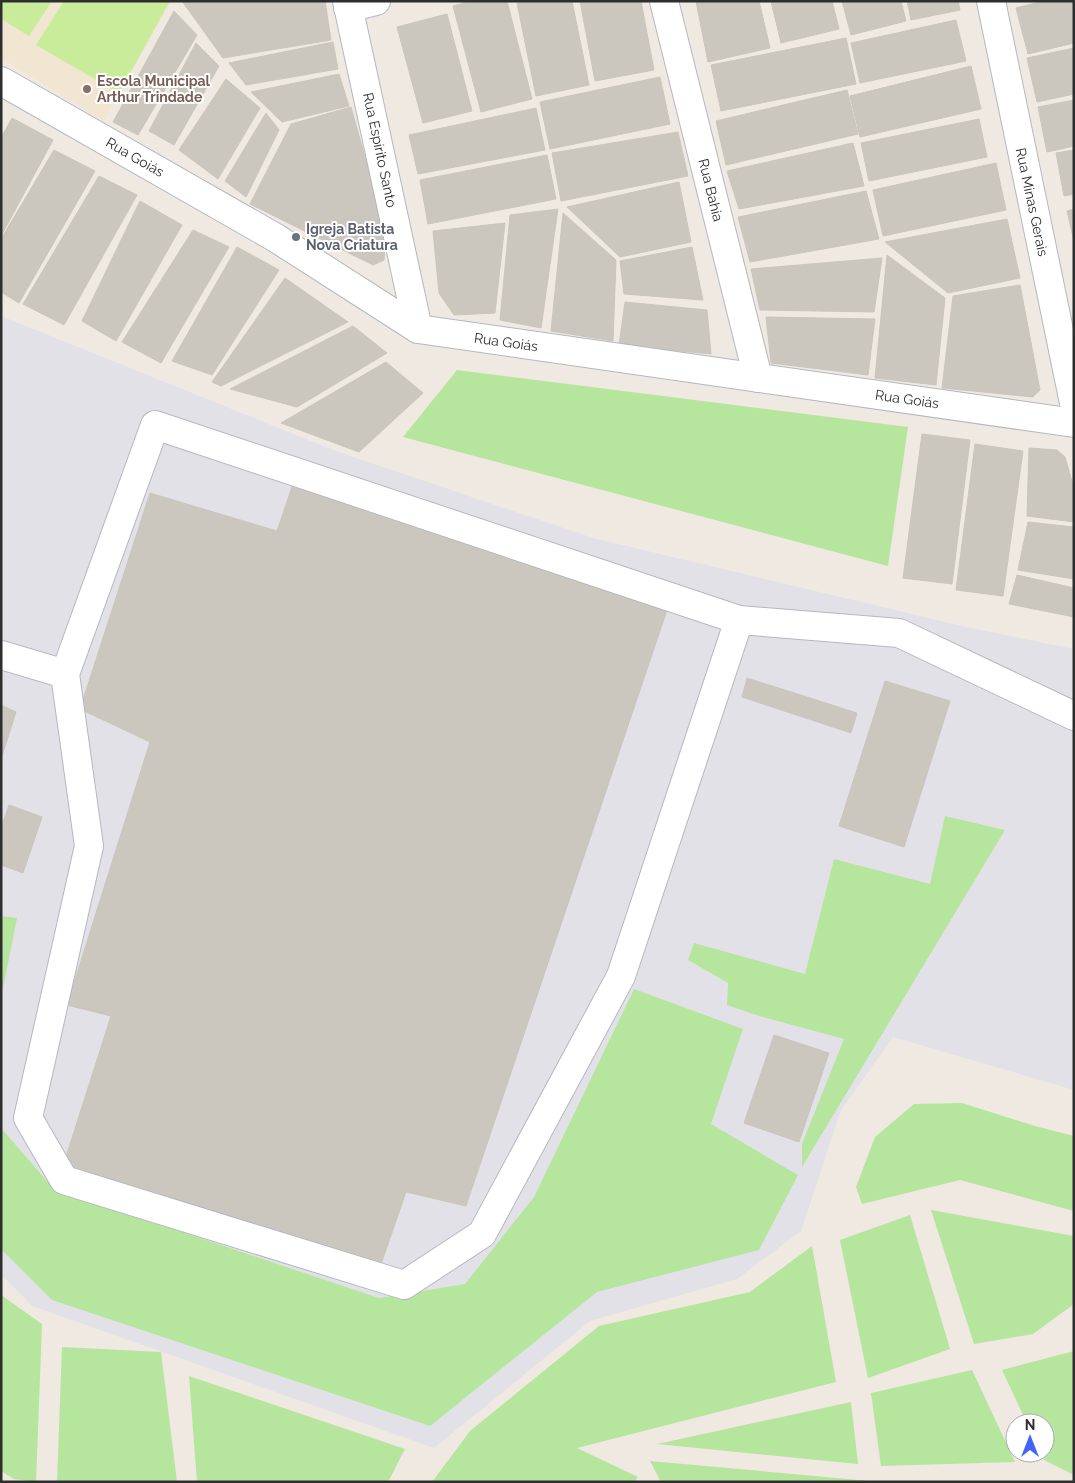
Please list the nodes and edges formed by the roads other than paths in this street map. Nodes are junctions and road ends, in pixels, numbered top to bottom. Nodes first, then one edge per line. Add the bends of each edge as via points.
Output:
1 (376, 1) edge
2 (664, 1) edge
3 (991, 1) edge
4 (348, 4) edge
5 (1, 81) edge
6 (418, 329) junction
7 (758, 378) junction
8 (1074, 403) edge
9 (1074, 423) edge
10 (739, 620) junction
11 (1, 655) edge
12 (65, 674) junction
13 (1074, 716) edge

1 - 4 street
2 - 7 street, Rua Bahia
3 - 8 street, Rua Minas Gerais
4 - 6 street, Rua Espírito Santo
5 - 6 street, Rua Goiás via 276,238
6 - 7 street, Rua Goiás
7 - 9 street, Rua Goiás
10 - 12 street via 155,425
10 - 12 street via 621,976 482,1234 404,1285 64,1180 28,1118 89,846
10 - 13 street via 898,634
11 - 12 street

